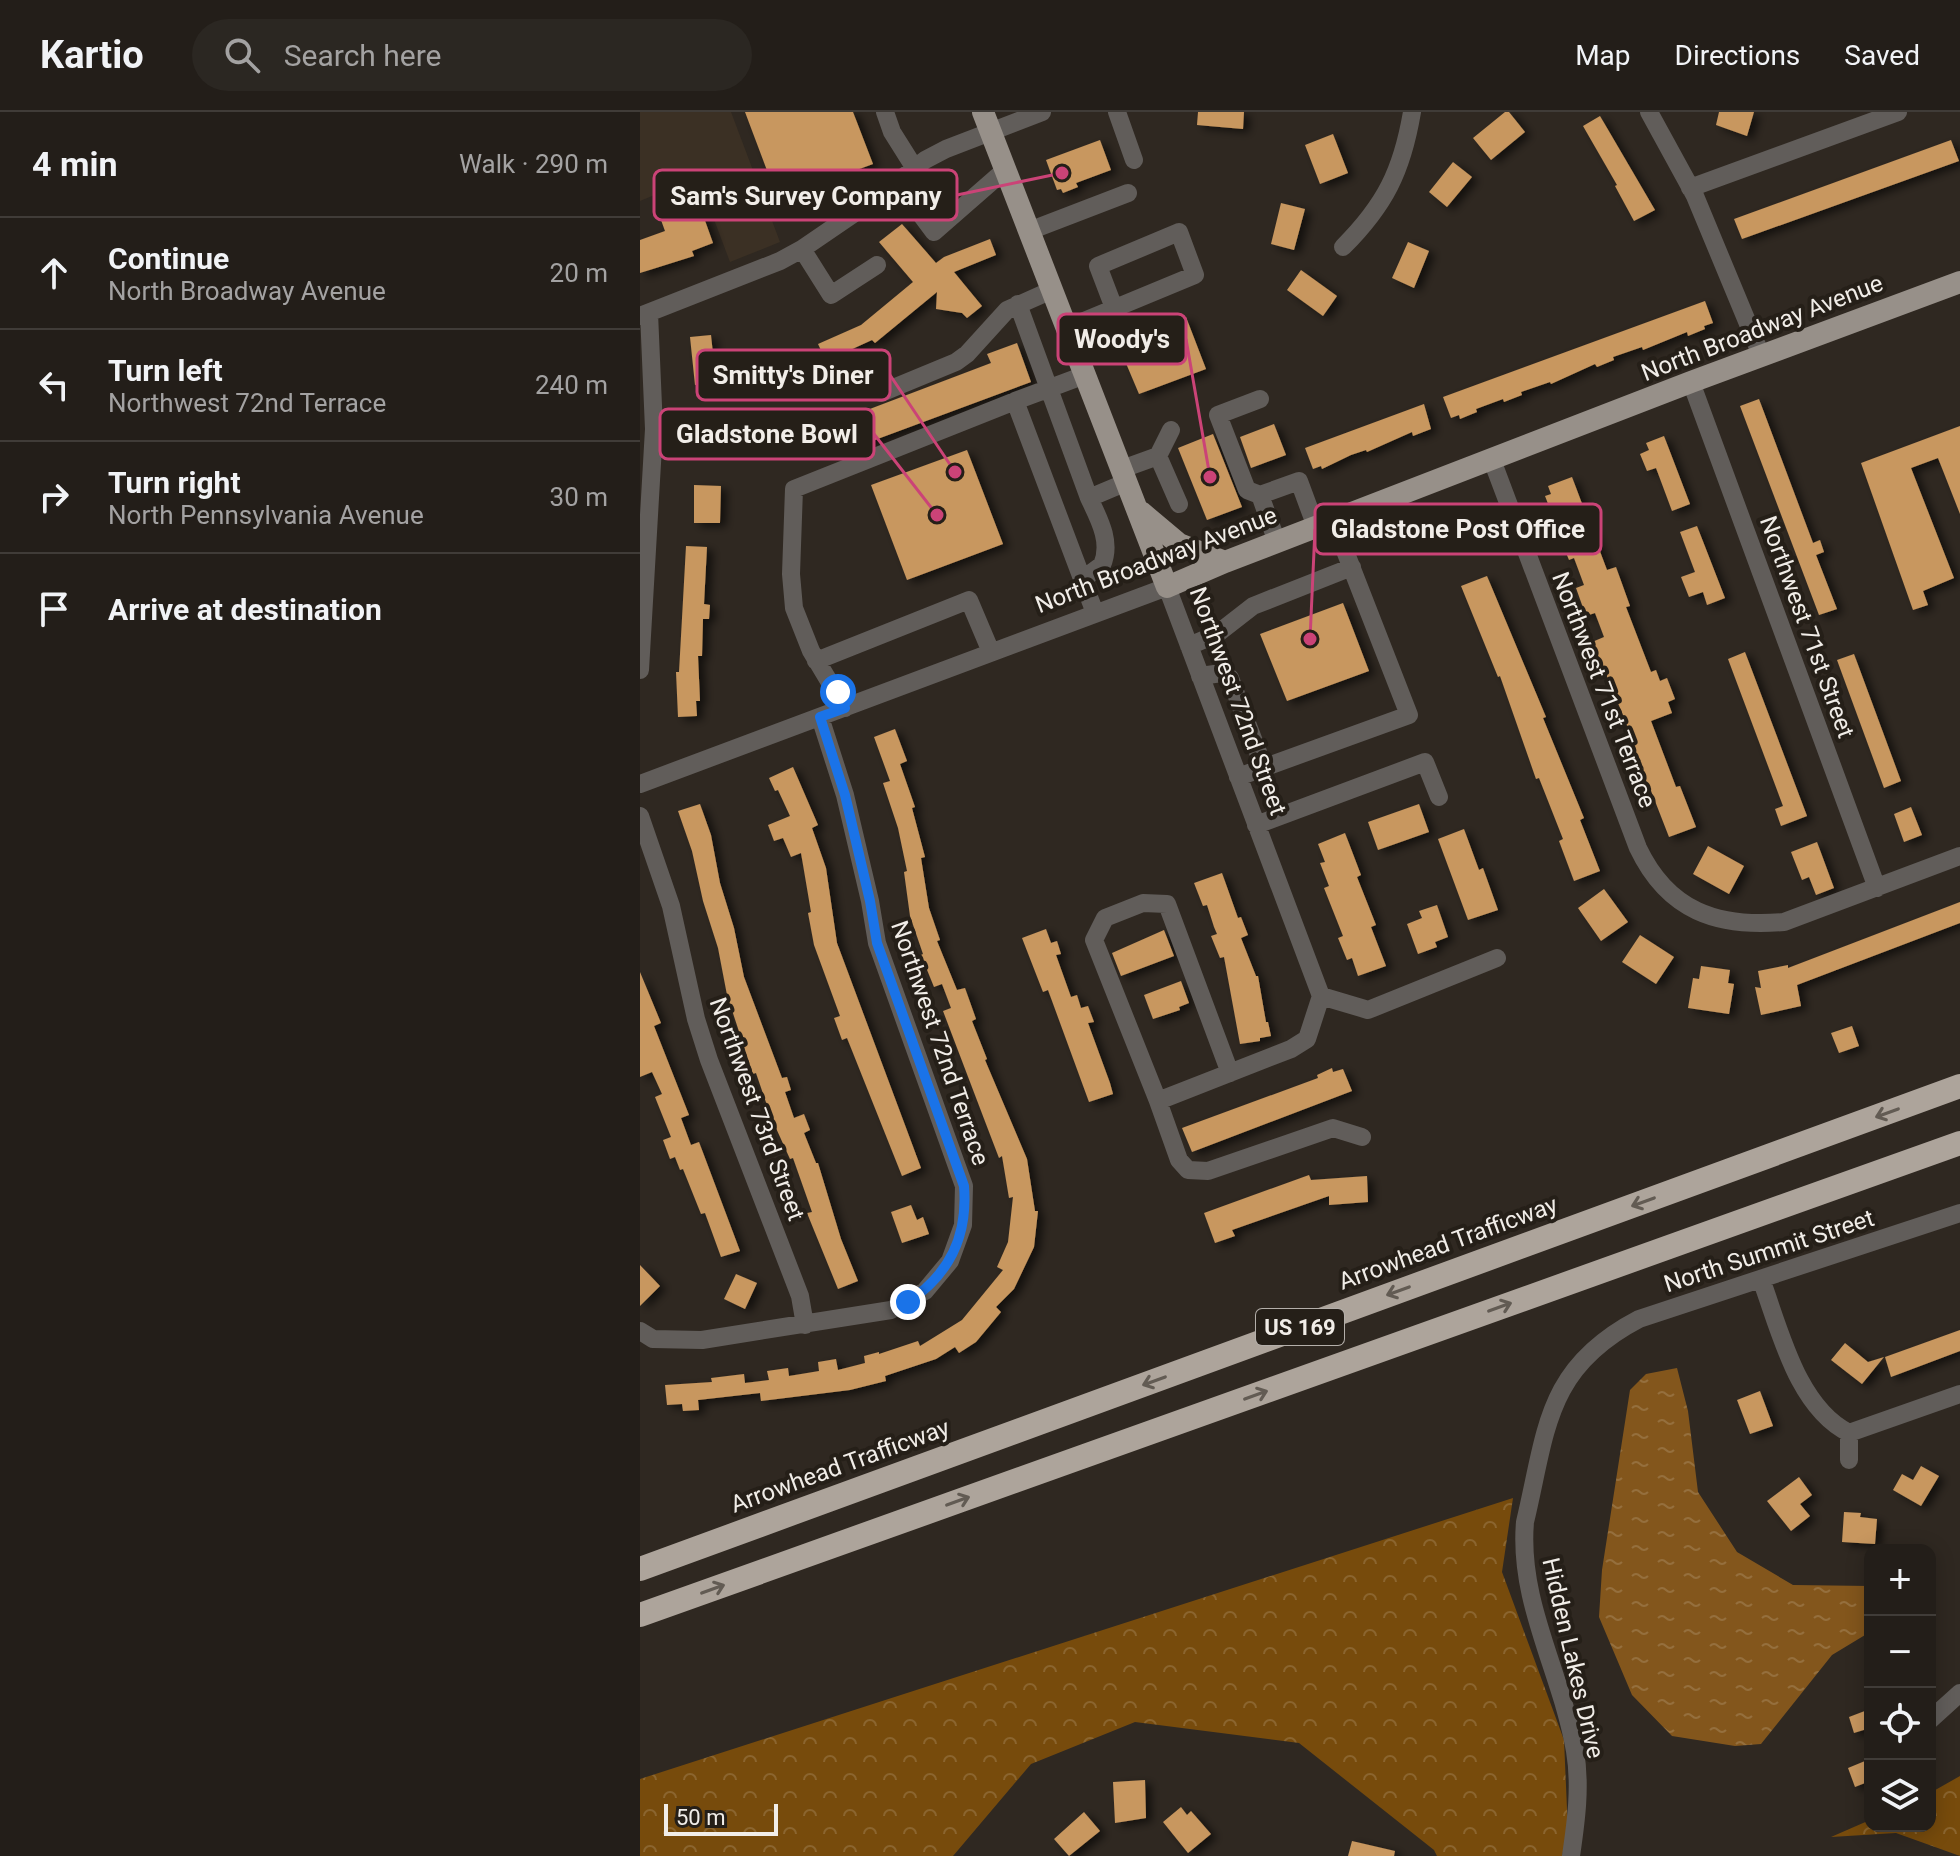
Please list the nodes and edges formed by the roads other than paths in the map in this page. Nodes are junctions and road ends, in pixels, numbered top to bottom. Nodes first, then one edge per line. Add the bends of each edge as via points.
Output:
1 (885, 112) edge
2 (1042, 112) edge
3 (1117, 112) edge
4 (1397, 112) edge
5 (1403, 112) edge
6 (1412, 112) edge
7 (1649, 112) edge
8 (1898, 112) edge
9 (986, 122) edge
10 (1134, 160) dead end
11 (914, 167) junction
12 (1005, 170) junction
13 (896, 181) junction
14 (1690, 188) junction
15 (1128, 193) dead end
16 (1029, 231) junction
17 (1343, 247) dead end
18 (802, 249) junction
19 (877, 265) dead end
20 (1960, 282) edge
21 (1052, 290) junction
22 (1018, 304) junction
23 (1114, 308) junction
24 (644, 314) edge
25 (1067, 328) junction
26 (1761, 355) junction
27 (1085, 375) junction
28 (1691, 382) junction
29 (1050, 388) junction
30 (881, 393) dead end
31 (1260, 399) dead end
32 (1015, 401) junction
33 (1171, 430) dead end
34 (1158, 456) junction
35 (1492, 460) junction
36 (1124, 476) junction
37 (1260, 495) junction
38 (1089, 498) junction
39 (1179, 504) dead end
40 (1137, 508) junction
41 (1324, 524) junction
42 (1277, 542) junction
43 (1225, 562) junction
44 (1352, 567) junction
45 (1083, 579) junction
46 (1167, 587) junction
47 (1095, 613) junction
48 (1189, 646) junction
49 (991, 652) junction
50 (816, 661) junction
51 (640, 670) edge
52 (1200, 676) junction
53 (845, 708) junction
54 (820, 717) junction
55 (1264, 768) junction
56 (1238, 777) junction
57 (640, 784) edge
58 (1439, 797) dead end
59 (640, 816) edge
60 (1256, 825) junction
61 (1960, 856) edge
62 (1877, 888) junction
63 (1497, 958) dead end
64 (1321, 996) junction
65 (1230, 1073) junction
66 (1960, 1086) edge
67 (1158, 1101) junction
68 (1362, 1137) dead end
69 (1960, 1143) edge
70 (1960, 1213) edge
71 (1761, 1279) junction
72 (805, 1325) junction
73 (640, 1331) edge
74 (1598, 1345) joint
75 (1960, 1394) edge
76 (1849, 1433) junction
77 (1849, 1460) dead end
78 (640, 1569) edge
79 (640, 1615) edge
80 (1960, 1693) edge
81 (1936, 1715) edge
82 (1571, 1856) edge

1 - 11 street
2 - 9 street
3 - 10 street
4 - 5 street
6 - 17 street via 1392,183
7 - 14 street
8 - 14 street
9 - 11 street
9 - 12 main road, Northwest 72nd Street
11 - 13 street
12 - 13 street via 934,232
12 - 16 main road, Northwest 72nd Street
13 - 18 street
14 - 26 street
15 - 16 street
16 - 21 main road, Northwest 72nd Street
18 - 19 street via 831,295
18 - 24 street
20 - 26 main road, North Broadway Avenue
21 - 22 street
21 - 25 main road, Northwest 72nd Street
22 - 29 street
22 - 30 street via 956,362
23 - 23 street via 1195,275 1179,232 1098,266
23 - 25 street
24 - 51 street via 654,429
25 - 27 main road, Northwest 72nd Street
26 - 28 main road, North Broadway Avenue
27 - 29 street
27 - 36 main road, Northwest 72nd Street
28 - 35 main road, North Broadway Avenue
28 - 62 street, Northwest 71st Street
29 - 32 street
29 - 38 street
31 - 37 street via 1218,415 1247,490
32 - 45 street
32 - 50 street via 794,489 794,608
33 - 34 street
34 - 36 street
34 - 39 street
35 - 41 main road, North Broadway Avenue
35 - 62 street, Northwest 71st Terrace via 1638,848 1658,883 1705,916 1757,925 1784,922
36 - 38 street
36 - 40 main road, Northwest 72nd Street
37 - 41 street via 1299,481
37 - 42 street
38 - 45 street via 1107,545 1102,565
40 - 43 main road via 1179,544
40 - 46 main road, Northwest 72nd Street
41 - 42 main road, North Broadway Avenue
41 - 44 street
42 - 43 main road, North Broadway Avenue
43 - 46 main road, North Broadway Avenue
44 - 48 street via 1253,606 1217,634
44 - 55 street via 1409,715
45 - 47 street
46 - 47 street, North Broadway Avenue
46 - 48 street, Northwest 72nd Street
47 - 49 street, North Broadway Avenue
48 - 52 street, Northwest 72nd Street
49 - 50 street via 969,600
49 - 53 street, North Broadway Avenue
50 - 53 street
52 - 55 street via 1222,673 1230,678
52 - 56 street, Northwest 72nd Street
53 - 54 street, North Broadway Avenue
54 - 57 street, North Broadway Avenue
54 - 72 street, Northwest 72nd Terrace via 845,795 877,943 964,1186 963,1225 938,1277 908,1302 881,1313
55 - 56 street
56 - 60 street, Northwest 72nd Street
58 - 60 street via 1425,762
59 - 72 street, Northwest 73rd Street via 671,906 709,1060 800,1296
60 - 64 street, Northwest 72nd Street
61 - 62 street, Northwest 71st Terrace
63 - 64 street via 1368,1010
64 - 65 street via 1307,1039
65 - 67 street
65 - 67 street via 1167,904 1143,903 1105,918 1094,940
66 -> 78 highway, Arrowhead Trafficway / US 169
67 - 68 street via 1179,1160 1188,1170 1208,1171 1333,1128
79 -> 69 highway, US 169
70 - 71 street, North Summit Street
71 - 74 street, North Summit Street via 1639,1319
71 - 76 street via 1800,1382 1820,1412
72 - 73 street via 702,1340 653,1339
74 - 82 street, Hidden Lakes Drive via 1568,1377 1552,1407 1523,1541 1525,1580 1575,1751
75 - 76 street
76 - 77 street
80 - 81 street

